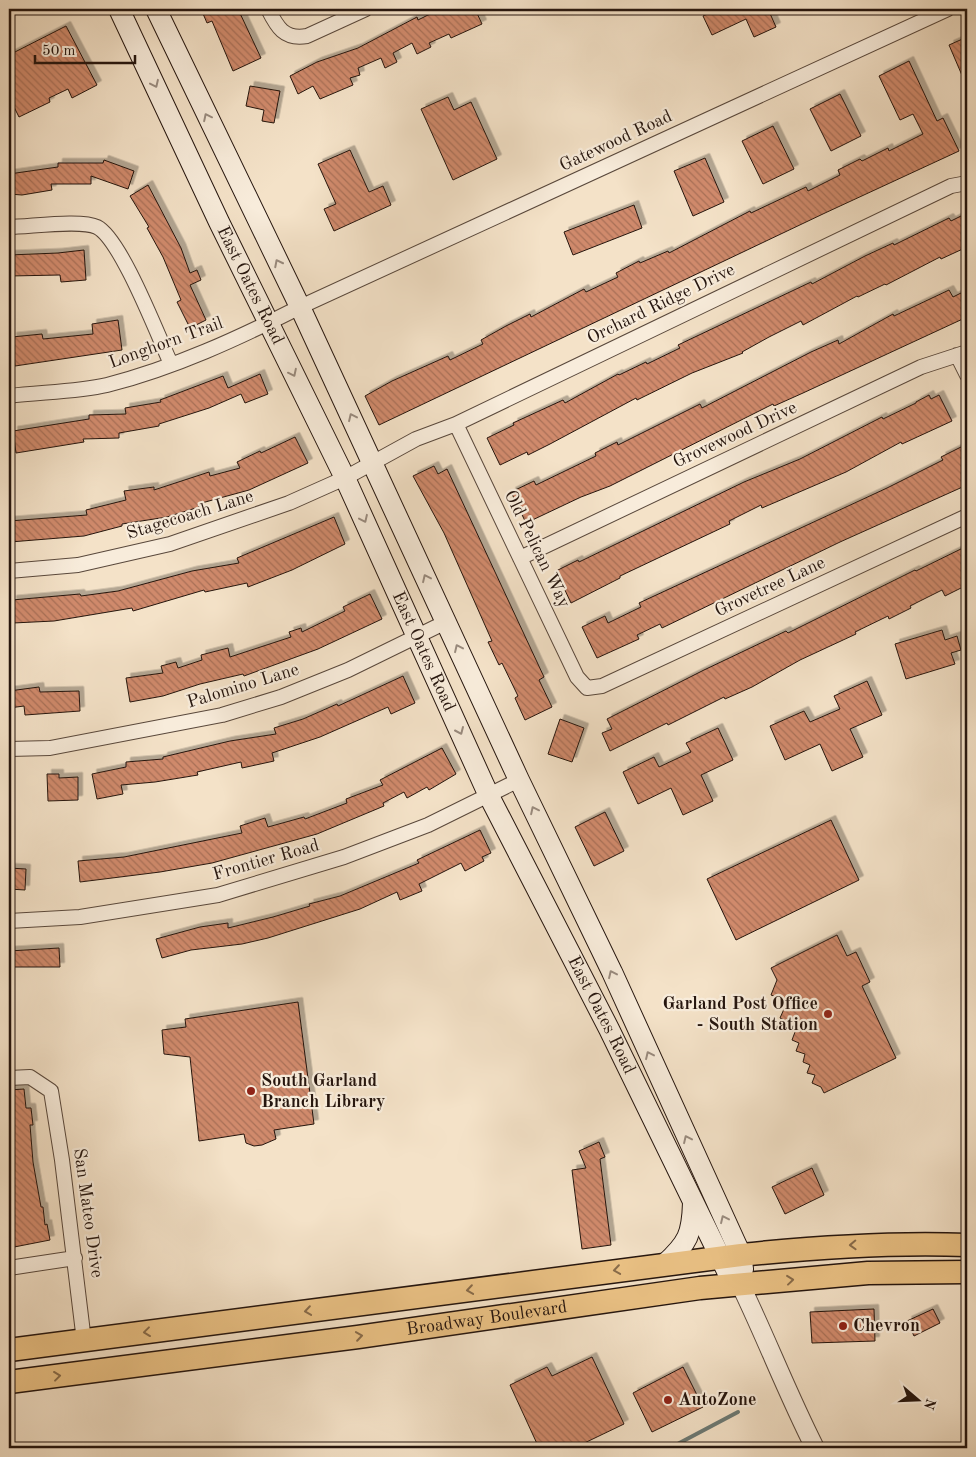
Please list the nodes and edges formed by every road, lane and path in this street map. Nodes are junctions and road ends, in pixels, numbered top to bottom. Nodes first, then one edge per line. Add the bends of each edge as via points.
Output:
1 (119, 9) edge
2 (156, 9) edge
3 (268, 9) edge
4 (366, 9) edge
5 (948, 9) edge
6 (967, 183) edge
7 (9, 227) edge
8 (300, 307) junction
9 (269, 323) junction
10 (962, 354) edge
11 (171, 364) junction
12 (967, 376) edge
13 (9, 396) edge
14 (456, 424) junction
15 (372, 462) junction
16 (345, 478) junction
17 (967, 516) edge
18 (520, 558) junction
19 (9, 571) edge
20 (446, 622) junction
21 (418, 636) junction
22 (587, 688) joint
23 (9, 749) edge
24 (520, 780) junction
25 (489, 796) junction
26 (9, 920) edge
27 (633, 1018) junction
28 (609, 1029) junction
29 (9, 1078) edge
30 (693, 1201) junction
31 (967, 1245) edge
32 (730, 1256) junction
33 (75, 1258) junction
34 (665, 1264) junction
35 (9, 1268) edge
36 (967, 1272) edge
37 (741, 1286) junction
38 (84, 1341) junction
39 (9, 1350) edge
40 (9, 1382) edge
41 (815, 1448) edge

1 -> 9 main road, East Oates Road
8 -> 2 main road, East Oates Road
3 - 4 street via 282,32 297,38
5 - 8 street, Gatewood Road
6 - 14 street, Orchard Ridge Drive via 951,186
7 - 11 street via 81,223 97,227 117,248
8 - 9 street, Longhorn Trail
15 -> 8 main road, East Oates Road
9 - 11 street, Longhorn Trail
9 -> 16 main road, East Oates Road
10 - 12 street
10 - 18 street, Grovewood Drive via 921,367
11 - 13 street, Longhorn Trail via 105,385
14 - 15 street, Orchard Ridge Drive via 416,439
14 - 18 street, Old Pelican Way
15 - 16 street, Stagecoach Lane
20 -> 15 main road, East Oates Road
16 - 19 street, Stagecoach Lane via 290,503 170,544 78,565
16 -> 21 main road, East Oates Road
17 - 22 street, Grovetree Lane via 602,686
18 - 22 street, Old Pelican Way via 577,677
20 - 21 street, Palomino Lane
24 -> 20 main road, East Oates Road
21 - 23 street, Palomino Lane via 348,670 222,716 50,748
21 -> 25 main road, East Oates Road
24 - 25 street, Frontier Road
27 -> 24 main road, East Oates Road
25 - 26 street, Frontier Road via 428,825 344,857 218,895 80,917
25 - 28 main road, East Oates Road
27 - 28 main road
32 -> 27 main road, East Oates Road
28 - 30 main road, East Oates Road
29 - 33 street, San Mateo Drive via 30,1077 50,1091
30 - 32 main road, East Oates Road
30 - 34 main road via 692,1227 687,1240
31 -> 32 main road, Broadway Boulevard via 893,1243
32 - 34 main road, Broadway Boulevard
32 - 37 main road, East Oates Road via 743,1272
33 - 35 street
33 - 38 street, San Mateo Drive
34 -> 38 main road, Broadway Boulevard
37 -> 36 main road, Broadway Boulevard via 868,1273
40 -> 37 main road, Broadway Boulevard via 700,1288
37 - 41 street, East Oates Road
38 - 39 main road, Broadway Boulevard

